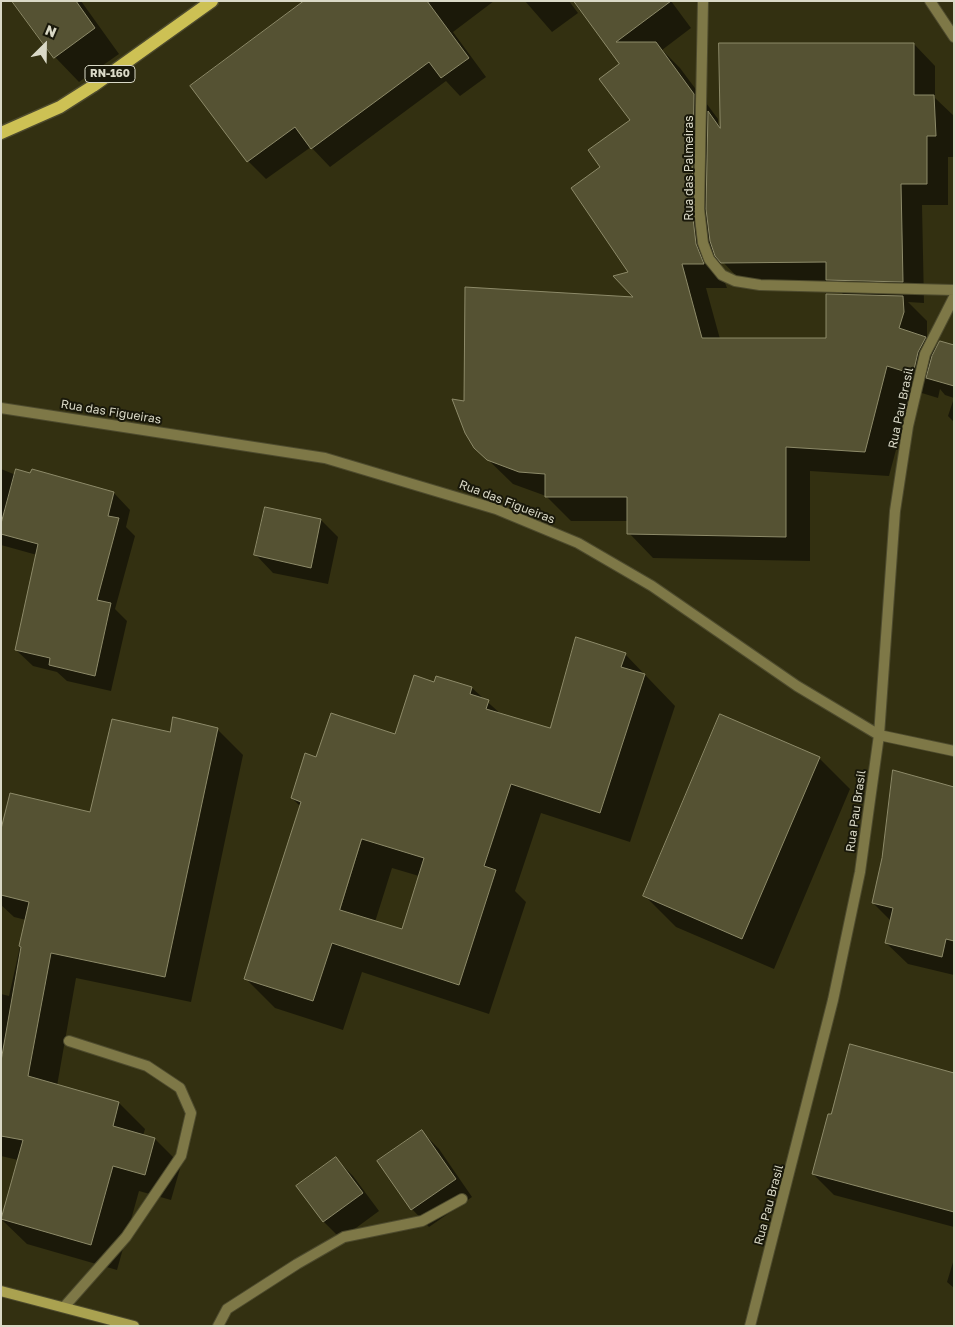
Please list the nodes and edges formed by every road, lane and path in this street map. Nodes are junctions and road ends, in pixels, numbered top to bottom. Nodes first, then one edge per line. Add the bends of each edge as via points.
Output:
1 (212, 1) edge
2 (703, 1) edge
3 (930, 1) edge
4 (954, 38) edge
5 (1, 133) edge
6 (954, 290) edge
7 (954, 297) edge
8 (1, 408) edge
9 (879, 735) junction
10 (954, 751) edge
11 (68, 1041) dead end
12 (462, 1199) dead end
13 (1, 1291) edge
14 (64, 1307) junction
15 (134, 1326) edge
16 (218, 1326) edge
17 (750, 1326) edge

1 - 5 main road, RN-160 via 60,107
2 - 6 street, Rua das Palmeiras via 699,209 706,253 716,270 735,281 760,284
3 - 4 street
7 - 9 street, Rua Pau Brasil via 925,354 908,426 895,511
8 - 9 street, Rua das Figueiras via 325,458 496,509 578,543 652,586 797,686
9 - 10 street, Rua das Figueiras
9 - 17 street, Rua Pau Brasil via 860,872 835,991
11 - 14 street via 147,1066 180,1088 190,1113 180,1156 126,1237
12 - 16 street via 422,1221 344,1237 227,1309
13 - 14 street
14 - 15 street

